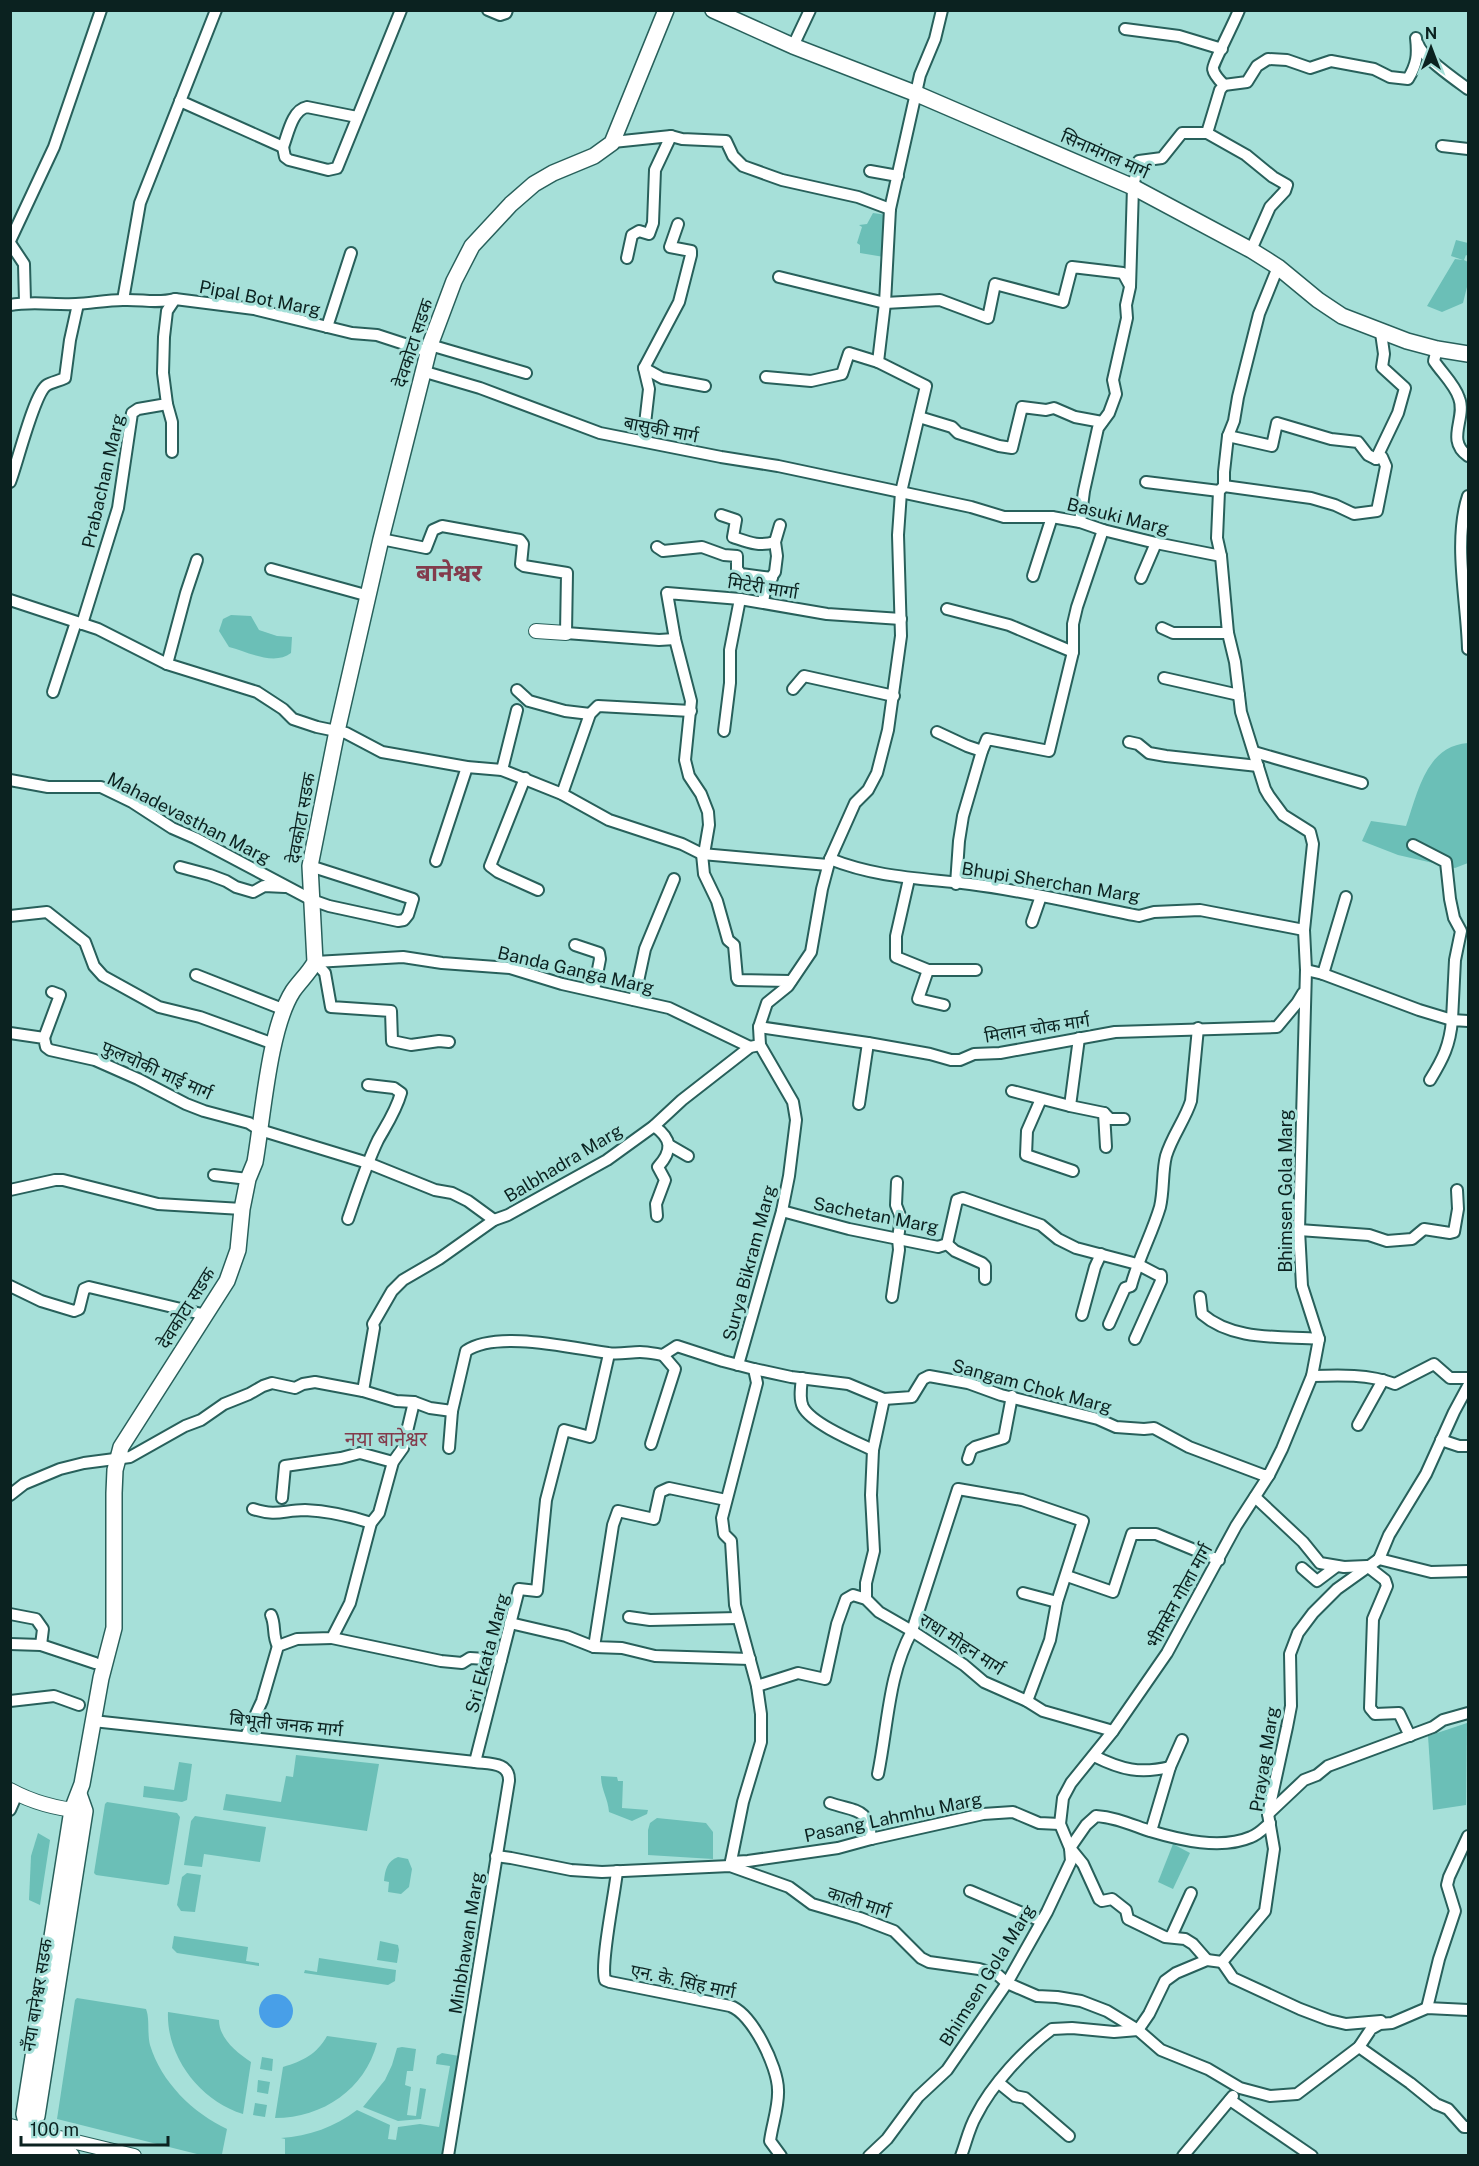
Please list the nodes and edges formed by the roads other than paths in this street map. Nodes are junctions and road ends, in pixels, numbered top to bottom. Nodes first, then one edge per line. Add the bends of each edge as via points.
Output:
1 (101, 10) edge
2 (216, 10) edge
3 (401, 10) edge
4 (488, 10) edge
5 (507, 10) edge
6 (666, 10) edge
7 (713, 10) edge
8 (810, 10) edge
9 (942, 10) edge
10 (1239, 10) edge
11 (1125, 29) dead end
12 (793, 46) junction
13 (1222, 49) junction
14 (1224, 85) junction
15 (1468, 89) edge
16 (917, 94) junction
17 (180, 101) junction
18 (357, 117) junction
19 (1207, 133) junction
20 (671, 136) junction
21 (613, 142) junction
22 (1442, 146) dead end
23 (283, 147) junction
24 (1468, 149) edge
25 (870, 171) dead end
26 (898, 176) junction
27 (1133, 187) junction
28 (890, 209) junction
29 (678, 224) dead end
30 (10, 242) edge
31 (1251, 250) junction
32 (351, 253) dead end
33 (627, 258) dead end
34 (1278, 267) junction
35 (779, 277) dead end
36 (1130, 287) junction
37 (175, 299) junction
38 (123, 300) junction
39 (25, 302) junction
40 (885, 303) junction
41 (78, 304) junction
42 (10, 305) edge
43 (327, 327) junction
44 (1381, 333) junction
45 (430, 348) junction
46 (1437, 350) junction
47 (1468, 354) edge
48 (878, 362) junction
49 (644, 368) junction
50 (422, 371) junction
51 (526, 373) dead end
52 (766, 377) dead end
53 (705, 386) dead end
54 (167, 404) junction
55 (919, 417) junction
56 (1102, 422) junction
57 (1228, 436) junction
58 (643, 441) junction
59 (172, 452) dead end
60 (1468, 456) edge
61 (1376, 459) junction
62 (1146, 482) dead end
63 (10, 483) edge
64 (1222, 488) junction
65 (901, 492) junction
66 (1468, 495) edge
67 (722, 515) dead end
68 (1052, 517) junction
69 (1080, 522) junction
70 (780, 525) dead end
71 (1103, 531) junction
72 (381, 539) junction
73 (775, 542) junction
74 (1156, 543) junction
75 (657, 547) dead end
76 (1221, 556) junction
77 (197, 560) dead end
78 (271, 569) dead end
79 (1034, 576) dead end
80 (771, 578) junction
81 (1141, 578) dead end
82 (369, 596) junction
83 (740, 599) junction
84 (10, 600) edge
85 (763, 602) junction
86 (947, 609) dead end
87 (901, 619) junction
88 (79, 623) junction
89 (1162, 628) dead end
90 (533, 631) dead end
91 (566, 633) junction
92 (1228, 633) junction
93 (675, 639) junction
94 (1468, 649) edge
95 (1073, 652) junction
96 (167, 664) junction
97 (1164, 678) dead end
98 (793, 689) dead end
99 (518, 690) dead end
100 (53, 692) dead end
101 (1239, 695) junction
102 (894, 696) junction
103 (518, 710) dead end
104 (691, 711) junction
105 (590, 714) junction
106 (336, 731) junction
107 (724, 731) dead end
108 (937, 732) dead end
109 (1130, 742) dead end
110 (982, 751) junction
111 (1254, 752) junction
112 (1258, 766) junction
113 (466, 767) junction
114 (502, 770) junction
115 (525, 778) junction
116 (10, 780) edge
117 (1362, 783) dead end
118 (562, 794) junction
119 (1413, 845) dead end
120 (703, 854) junction
121 (436, 861) dead end
122 (829, 862) junction
123 (310, 866) junction
124 (180, 867) dead end
125 (675, 879) dead end
126 (909, 879) junction
127 (956, 884) junction
128 (289, 887) junction
129 (538, 890) dead end
130 (1041, 896) junction
131 (1346, 897) dead end
132 (312, 900) junction
133 (10, 916) edge
134 (1032, 922) dead end
135 (1304, 930) junction
136 (575, 945) dead end
137 (315, 962) junction
138 (928, 970) junction
139 (976, 970) dead end
140 (1306, 970) junction
141 (1323, 974) junction
142 (196, 975) dead end
143 (791, 981) junction
144 (1304, 989) junction
145 (594, 990) junction
146 (52, 992) dead end
147 (634, 1000) junction
148 (944, 1005) dead end
149 (285, 1010) junction
150 (1449, 1020) junction
151 (1468, 1022) edge
152 (759, 1027) junction
153 (1198, 1028) junction
154 (10, 1033) edge
155 (44, 1038) junction
156 (1079, 1038) junction
157 (449, 1042) dead end
158 (868, 1043) junction
159 (274, 1044) junction
160 (755, 1046) junction
161 (1430, 1080) dead end
162 (368, 1085) dead end
163 (1012, 1091) dead end
164 (1041, 1099) junction
165 (859, 1104) dead end
166 (1070, 1106) junction
167 (1104, 1113) junction
168 (1124, 1119) dead end
169 (654, 1126) junction
170 (260, 1130) junction
171 (669, 1145) junction
172 (1106, 1147) dead end
173 (688, 1156) dead end
174 (368, 1164) junction
175 (1073, 1171) dead end
176 (214, 1175) dead end
177 (248, 1179) junction
178 (897, 1182) dead end
179 (10, 1190) edge
180 (1457, 1190) dead end
181 (242, 1209) junction
182 (782, 1211) junction
183 (657, 1216) dead end
184 (348, 1219) dead end
185 (494, 1220) junction
186 (1299, 1230) junction
187 (898, 1238) junction
188 (946, 1244) junction
189 (1101, 1254) junction
190 (1137, 1264) junction
191 (985, 1279) dead end
192 (10, 1286) edge
193 (892, 1297) dead end
194 (1200, 1297) dead end
195 (206, 1315) junction
196 (1082, 1315) dead end
197 (1109, 1324) dead end
198 (1135, 1339) dead end
199 (1319, 1339) junction
200 (609, 1354) junction
201 (663, 1355) junction
202 (738, 1365) junction
203 (754, 1369) junction
204 (1312, 1376) junction
205 (802, 1378) junction
206 (1468, 1378) edge
207 (1383, 1380) junction
208 (1468, 1386) edge
209 (363, 1391) junction
210 (1012, 1396) junction
211 (884, 1399) junction
212 (414, 1402) junction
213 (452, 1411) junction
214 (1358, 1425) dead end
215 (1441, 1440) junction
216 (651, 1444) dead end
217 (1468, 1446) edge
218 (449, 1448) dead end
219 (873, 1450) junction
220 (117, 1458) junction
221 (968, 1459) dead end
222 (393, 1462) junction
223 (1269, 1475) junction
224 (10, 1495) edge
225 (1255, 1497) junction
226 (282, 1498) dead end
227 (726, 1500) junction
228 (254, 1509) dead end
229 (371, 1523) junction
230 (1379, 1559) junction
231 (1219, 1560) junction
232 (1337, 1566) junction
233 (1368, 1566) junction
234 (1302, 1568) dead end
235 (1468, 1571) edge
236 (1066, 1576) junction
237 (1468, 1581) edge
238 (1023, 1593) dead end
239 (866, 1599) junction
240 (1057, 1602) junction
241 (10, 1614) edge
242 (271, 1615) dead end
243 (629, 1617) dead end
244 (738, 1618) junction
245 (510, 1623) junction
246 (912, 1631) junction
247 (332, 1638) junction
248 (10, 1644) edge
249 (41, 1645) junction
250 (278, 1646) junction
251 (594, 1647) junction
252 (750, 1659) junction
253 (501, 1660) junction
254 (95, 1663) dead end
255 (757, 1686) junction
256 (10, 1701) edge
257 (1027, 1701) junction
258 (79, 1705) dead end
259 (1468, 1713) edge
260 (93, 1721) junction
261 (1113, 1731) junction
262 (246, 1736) junction
263 (1410, 1736) junction
264 (1182, 1740) dead end
265 (1094, 1756) junction
266 (475, 1762) junction
267 (1170, 1767) junction
268 (878, 1774) dead end
269 (14, 1792) edge
270 (79, 1794) joint
271 (830, 1803) dead end
272 (10, 1810) edge
273 (79, 1811) junction
274 (1269, 1818) junction
275 (1060, 1824) junction
276 (1151, 1831) junction
277 (1468, 1836) edge
278 (871, 1839) junction
279 (1070, 1848) junction
280 (496, 1856) junction
281 (731, 1864) junction
282 (617, 1871) junction
283 (970, 1891) dead end
284 (1191, 1893) dead end
285 (1041, 1921) junction
286 (1171, 1937) junction
287 (1207, 1960) junction
288 (1222, 1962) junction
289 (1006, 1983) junction
290 (1427, 2008) junction
291 (1468, 2010) edge
292 (1392, 2023) junction
293 (1138, 2030) junction
294 (1359, 2047) junction
295 (999, 2083) junction
296 (1240, 2088) junction
297 (1230, 2100) junction
298 (10, 2126) edge
299 (1468, 2127) edge
300 (1069, 2136) dead end
301 (19, 2146) edge
302 (70, 2156) edge
303 (134, 2156) edge
304 (448, 2156) edge
305 (781, 2156) edge
306 (870, 2156) edge
307 (962, 2156) edge
308 (1183, 2156) edge
309 (1312, 2156) edge

1 - 30 street via 54,147
2 - 17 street
3 - 18 street
4 - 5 street via 500,15
6 - 21 main road
7 - 12 main road, सिनामंगल मार्ग
8 - 12 street
9 - 16 street
10 - 13 street
11 - 13 street via 1179,36
12 - 16 main road, सिनामंगल मार्ग
13 - 14 street via 1212,67
14 - 15 street via 1247,82 1257,66 1268,59 1287,60 1310,68 1331,61 1408,79 1418,58 1416,38 1419,49
14 - 19 street
16 - 26 street
16 - 27 main road, सिनामंगल मार्ग
17 - 23 street
17 - 38 street via 140,203
18 - 23 street via 302,108
18 - 23 street via 340,163 332,170 289,160
19 - 27 street via 1182,133 1162,158 1139,160
19 - 31 street via 1287,185 1270,207
20 - 21 street
20 - 28 street via 726,141 743,166
20 - 33 street via 655,170 649,234 639,231 632,235
21 - 45 main road, देवकोटा सडक via 594,156 534,184 472,246 454,281
22 - 24 street
25 - 26 street
26 - 28 street
27 - 31 main road, सिनामंगल मार्ग
27 - 36 street
28 - 40 street
29 - 49 street via 670,247 691,251 691,255 679,302
30 - 39 street via 24,264
31 - 34 main road, सिनामंगल मार्ग
32 - 43 street
34 - 44 main road, सिनामंगल मार्ग via 1342,316
34 - 57 street via 1259,314
35 - 40 street
36 - 40 street via 1123,273 1072,267 1063,302 995,284 988,318 940,300
36 - 56 street via 1126,329 1113,380 1116,394
37 - 38 street, Pipal Bot Marg
37 - 43 street, Pipal Bot Marg via 254,309
37 - 54 street via 167,312 164,337
38 - 41 street, Pipal Bot Marg
39 - 41 street, Pipal Bot Marg
39 - 42 street, Pipal Bot Marg
40 - 48 street
41 - 63 street via 65,378 46,386 41,393
43 - 45 street, Pipal Bot Marg
44 - 46 main road, सिनामंगल मार्ग
44 - 61 street via 1382,367 1400,381 1405,392
45 - 50 main road, देवकोटा सडक
45 - 51 street, Pipal Bot Marg
46 - 47 main road, सिनामंगल मार्ग
46 - 60 street via 1434,361 1461,401 1457,441
48 - 52 street via 849,353 842,374 812,381
48 - 55 street via 926,386
49 - 53 street via 662,378
49 - 58 street via 649,389
50 - 58 street, बासुकी मार्ग via 480,388 600,434
50 - 72 main road, देवकोटा सडक
54 - 59 street via 172,422
54 - 88 street, Prabachan Marg via 132,413 118,508
55 - 56 street via 1012,448 1022,407 1054,408
55 - 65 street
56 - 69 street via 1094,442
57 - 61 street via 1272,446 1277,423 1331,439 1358,442
57 - 64 street
58 - 65 street, बासुकी मार्ग
61 - 64 street via 1382,457 1386,465 1377,511 1354,514 1311,498
62 - 64 street
64 - 76 street via 1217,538
65 - 68 street, Basuki Marg via 1004,517
65 - 87 street
66 - 94 street via 1462,554
67 - 73 street via 736,520 733,537 756,545
68 - 69 street, Basuki Marg
68 - 79 street
69 - 71 street, Basuki Marg
70 - 73 street
71 - 74 street, Basuki Marg
71 - 95 street via 1077,607
72 - 82 main road, देवकोटा सडक
72 - 91 street via 426,548 433,530 442,526 520,540 521,564 567,573
73 - 80 street via 777,556
74 - 76 street, Basuki Marg
74 - 81 street
75 - 80 street via 663,551 702,547 737,556 741,574
76 - 92 street
77 - 96 street
78 - 82 street
80 - 85 street
82 - 106 main road, देवकोटा सडक
83 - 85 street, मिटेरी मार्गा
83 - 93 street, मिटेरी मार्गा via 667,592
83 - 107 street via 730,650
84 - 88 street, Bhupi Sherchan Marg
85 - 87 street, मिटेरी मार्गा via 827,615
86 - 95 street via 1009,625
87 - 102 street
88 - 96 street, Bhupi Sherchan Marg
88 - 100 street
89 - 92 street via 1173,633
90 - 91 street
91 - 93 street
92 - 101 street
93 - 104 street
95 - 110 street via 1049,751 987,739
96 - 106 street, Bhupi Sherchan Marg via 257,693 293,719
97 - 101 street
98 - 102 street via 804,676
99 - 105 street via 529,701
101 - 111 street
102 - 122 street via 877,773 855,803
103 - 114 street
104 - 105 street via 598,706
104 - 120 street via 686,760 689,776 708,812
105 - 118 street
106 - 113 street, Bhupi Sherchan Marg via 382,752
106 - 123 main road, देवकोटा सडक
108 - 110 street
109 - 112 street via 1149,753
110 - 127 street via 963,816
111 - 112 street
111 - 117 street
112 - 135 street, Bhimsen Gola Marg via 1265,789 1278,809 1312,837
113 - 114 street, Bhupi Sherchan Marg
113 - 121 street
114 - 115 street, Bhupi Sherchan Marg
115 - 118 street, Bhupi Sherchan Marg
115 - 129 street via 490,866
116 - 128 street, Mahadevasthan Marg via 48,787 101,787
118 - 120 street, Bhupi Sherchan Marg via 609,820
119 - 150 street via 1446,862 1454,918 1461,931
120 - 122 street, Bhupi Sherchan Marg
120 - 143 street via 704,874 728,940 734,945 738,980
122 - 126 street, Bhupi Sherchan Marg
122 - 143 street via 811,952
123 - 132 main road, देवकोटा सडक
123 - 132 street, Mahadevasthan Marg via 413,899 405,920 398,921
124 - 128 street via 253,891 264,886
125 - 147 street via 645,949
126 - 127 street, Bhupi Sherchan Marg
126 - 138 street via 896,936 896,962
127 - 130 street, Bhupi Sherchan Marg
128 - 132 street, Mahadevasthan Marg
130 - 134 street
130 - 135 street, Bhupi Sherchan Marg via 1138,916 1200,910
131 - 141 street
132 - 137 main road, देवकोटा सडक
133 - 159 street via 47,912 85,942 94,966 103,976 159,1007 200,1017
135 - 140 street, Bhimsen Gola Marg
136 - 145 street via 599,953
137 - 145 street, Banda Ganga Marg via 403,957 463,963 510,968
137 - 149 main road, देवकोटा सडक
137 - 157 street via 325,973 332,1006 391,1011 392,1041 411,1045
138 - 139 street
138 - 148 street via 918,999
140 - 141 street
140 - 144 street, Bhimsen Gola Marg
141 - 150 street
142 - 149 street
143 - 152 street via 767,1004
144 - 153 street, मिलान चोक मार्ग via 1277,1026
144 - 186 street, Bhimsen Gola Marg
145 - 147 street, Banda Ganga Marg
146 - 155 street via 60,995
147 - 160 street, Banda Ganga Marg via 669,1008
149 - 159 main road, देवकोटा सडक
150 - 151 street
150 - 161 street via 1451,1033 1444,1058
152 - 158 street, मिलान चोक मार्ग
152 - 160 street
153 - 156 street, मिलान चोक मार्ग
153 - 190 street via 1191,1101 1166,1157 1161,1204
154 - 155 street, फुलचोकी माई मार्ग
155 - 170 street, फुलचोकी माई मार्ग via 50,1050 94,1060 186,1104
156 - 158 street, मिलान चोक मार्ग via 974,1054 960,1060
156 - 166 street
158 - 165 street
159 - 170 main road, देवकोटा सडक
160 - 169 street, Balbhadra Marg
160 - 182 street, Surya Bikram Marg via 793,1102 796,1120
162 - 174 street via 394,1088 401,1093
163 - 164 street
164 - 166 street
164 - 175 street via 1027,1131 1026,1155
166 - 167 street
167 - 168 street via 1110,1119
167 - 172 street
169 - 171 street via 665,1134
169 - 185 street, Balbhadra Marg via 607,1160
170 - 174 street, Balbhadra Marg
170 - 177 main road, देवकोटा सडक
171 - 173 street
171 - 183 street via 658,1167 665,1180 656,1204
174 - 184 street
174 - 185 street, Balbhadra Marg via 435,1190 453,1192
176 - 177 street
177 - 181 main road, देवकोटा सडक
178 - 187 street via 896,1205 901,1218
179 - 181 street via 63,1180 158,1204
180 - 186 street via 1454,1232 1424,1229 1412,1239 1387,1241 1369,1235
181 - 195 main road, देवकोटा सडक via 234,1263
182 - 187 street, Sachetan Marg
182 - 202 street, Surya Bikram Marg
185 - 209 street via 392,1291 373,1324
186 - 199 street, Bhimsen Gola Marg via 1302,1286
187 - 188 street, Sachetan Marg via 938,1247
187 - 193 street
188 - 189 street, Sachetan Marg via 957,1200 963,1198 1041,1225 1076,1248
188 - 191 street via 982,1263
189 - 190 street, Sachetan Marg
189 - 196 street
190 - 197 street via 1131,1286 1125,1288
190 - 198 street, Sachetan Marg via 1161,1275 1161,1281
192 - 195 street via 70,1310 79,1309 84,1289 89,1287
194 - 199 street via 1202,1314 1238,1334
195 - 220 main road, देवकोटा सडक
199 - 204 street, Bhimsen Gola Marg
200 - 201 street
200 - 213 street via 518,1342 476,1345 466,1352
200 - 245 street, Sri Ekata Marg via 590,1437 564,1430 546,1500 537,1591 519,1590
201 - 202 street via 676,1346
201 - 216 street via 675,1369
202 - 203 street, Surya Bikram Marg
203 - 205 street, Sangam Chok Marg
203 - 227 street via 757,1383
204 - 207 street
204 - 223 street, Bhimsen Gola Marg
205 - 211 street, Sangam Chok Marg via 848,1384
205 - 219 street via 801,1401 808,1413 840,1435
206 - 207 street via 1450,1378 1434,1364 1395,1383
207 - 214 street
208 - 215 street
209 - 212 street
209 - 220 street via 315,1382 295,1388 272,1383 224,1404 130,1457
210 - 211 street, Sangam Chok Marg via 969,1383 929,1377 923,1379 912,1397
210 - 221 street via 1004,1438 975,1447
210 - 223 street, Sangam Chok Marg via 1116,1426 1154,1428 1215,1458
211 - 219 street
212 - 213 street
212 - 222 street via 403,1448
213 - 218 street
215 - 217 street
215 - 230 street
219 - 239 street via 874,1551
220 - 224 street via 60,1469 24,1484
220 - 260 main road, देवकोटा सडक via 114,1629
222 - 226 street via 360,1454 285,1466
222 - 229 street via 379,1514
223 - 225 street, भीमसेन गोला मार्ग
225 - 231 street, भीमसेन गोला मार्ग
225 - 232 street via 1320,1563
227 - 244 street via 722,1528 731,1541
227 - 251 street via 669,1488 660,1492 654,1519 618,1511
228 - 229 street via 268,1514 316,1511
229 - 247 street via 350,1603
230 - 233 street, Prayag Marg
230 - 235 street via 1431,1572
231 - 236 street via 1156,1534 1132,1534 1113,1592
231 - 261 street, भीमसेन गोला मार्ग via 1167,1653
232 - 233 street
232 - 234 street via 1317,1581
233 - 263 street via 1388,1586 1373,1619 1370,1708 1375,1714 1399,1713
233 - 274 street, Prayag Marg via 1337,1589 1298,1633 1290,1654 1291,1706
235 - 237 street
236 - 240 street
236 - 246 street via 1083,1521 1022,1500 958,1489
238 - 240 street
239 - 246 street, राधा मोहन मार्ग via 879,1612
239 - 255 street via 853,1595 846,1599 825,1679 798,1673
240 - 257 street via 1050,1640
241 - 249 street via 36,1619 42,1629
242 - 250 street
243 - 244 street
244 - 252 street
245 - 251 street
245 - 253 street, Sri Ekata Marg
246 - 257 street, राधा मोहन मार्ग via 984,1682
246 - 268 street via 897,1665
247 - 250 street via 297,1639
247 - 253 street via 441,1661
248 - 249 street
249 - 254 street
250 - 262 street via 262,1701
251 - 252 street via 622,1648 655,1656
252 - 255 street
253 - 266 street, Sri Ekata Marg
255 - 281 street via 761,1742 743,1802
256 - 258 street via 54,1696
257 - 261 street, राधा मोहन मार्ग via 1043,1711
259 - 263 street
260 - 262 street, बिभूती जनक मार्ग
260 - 270 main road, देवकोटा सडक
261 - 265 street
262 - 266 street, बिभूती जनक मार्ग
263 - 274 street via 1328,1766 1304,1780
264 - 267 street
265 - 267 street via 1130,1770 1148,1772
265 - 275 street via 1063,1798
266 - 280 street, Minbhawan Marg via 500,1765 509,1774
267 - 276 street
269 - 272 street
269 - 273 street
270 - 273 main road, नँया बानेश्वर सडक
271 - 278 street via 864,1814
273 - 301 main road, नँया बानेश्वर सडक
274 - 276 street via 1249,1838 1232,1842 1200,1843
274 - 288 street, Prayag Marg via 1274,1849 1264,1911
275 - 278 street, Pasang Lahmhu Marg via 1039,1823 1013,1812 983,1814
275 - 279 street
276 - 279 street via 1096,1816
277 - 290 street via 1449,1876 1447,1885 1455,1911 1438,1959
278 - 281 street, Pasang Lahmhu Marg via 838,1848
279 - 285 street, Bhimsen Gola Marg via 1071,1861
279 - 286 street via 1083,1864 1099,1899 1112,1899 1126,1910 1128,1919
280 - 282 street, Pasang Lahmhu Marg via 569,1875
280 - 304 street, Minbhawan Marg
281 - 282 street, Pasang Lahmhu Marg
281 - 289 street, काली मार्ग via 789,1887 812,1904 894,1931 929,1962 979,1969 998,1975
282 - 305 street, एन. के. सिंह मार्ग via 605,1980 730,2006 741,2012 776,2072 779,2091 770,2141
283 - 285 street
284 - 286 street
285 - 289 street, Bhimsen Gola Marg
286 - 287 street via 1193,1944
287 - 288 street
287 - 293 street via 1165,1981
288 - 292 street via 1233,1978 1329,2020 1346,2024
289 - 293 street, काली मार्ग via 1037,1996 1081,2001
289 - 306 street, Bhimsen Gola Marg via 947,2070 918,2097
290 - 291 street
290 - 292 street, काली मार्ग
292 - 294 street, काली मार्ग via 1371,2029
293 - 295 street via 1052,2029
293 - 296 street, काली मार्ग via 1161,2050 1208,2069
294 - 296 street, काली मार्ग via 1297,2094 1270,2096
294 - 299 street
295 - 300 street via 1015,2096 1025,2098
295 - 307 street via 975,2116
296 - 297 street
297 - 308 street
297 - 309 street
298 - 301 street
301 - 302 highway
301 - 303 street

